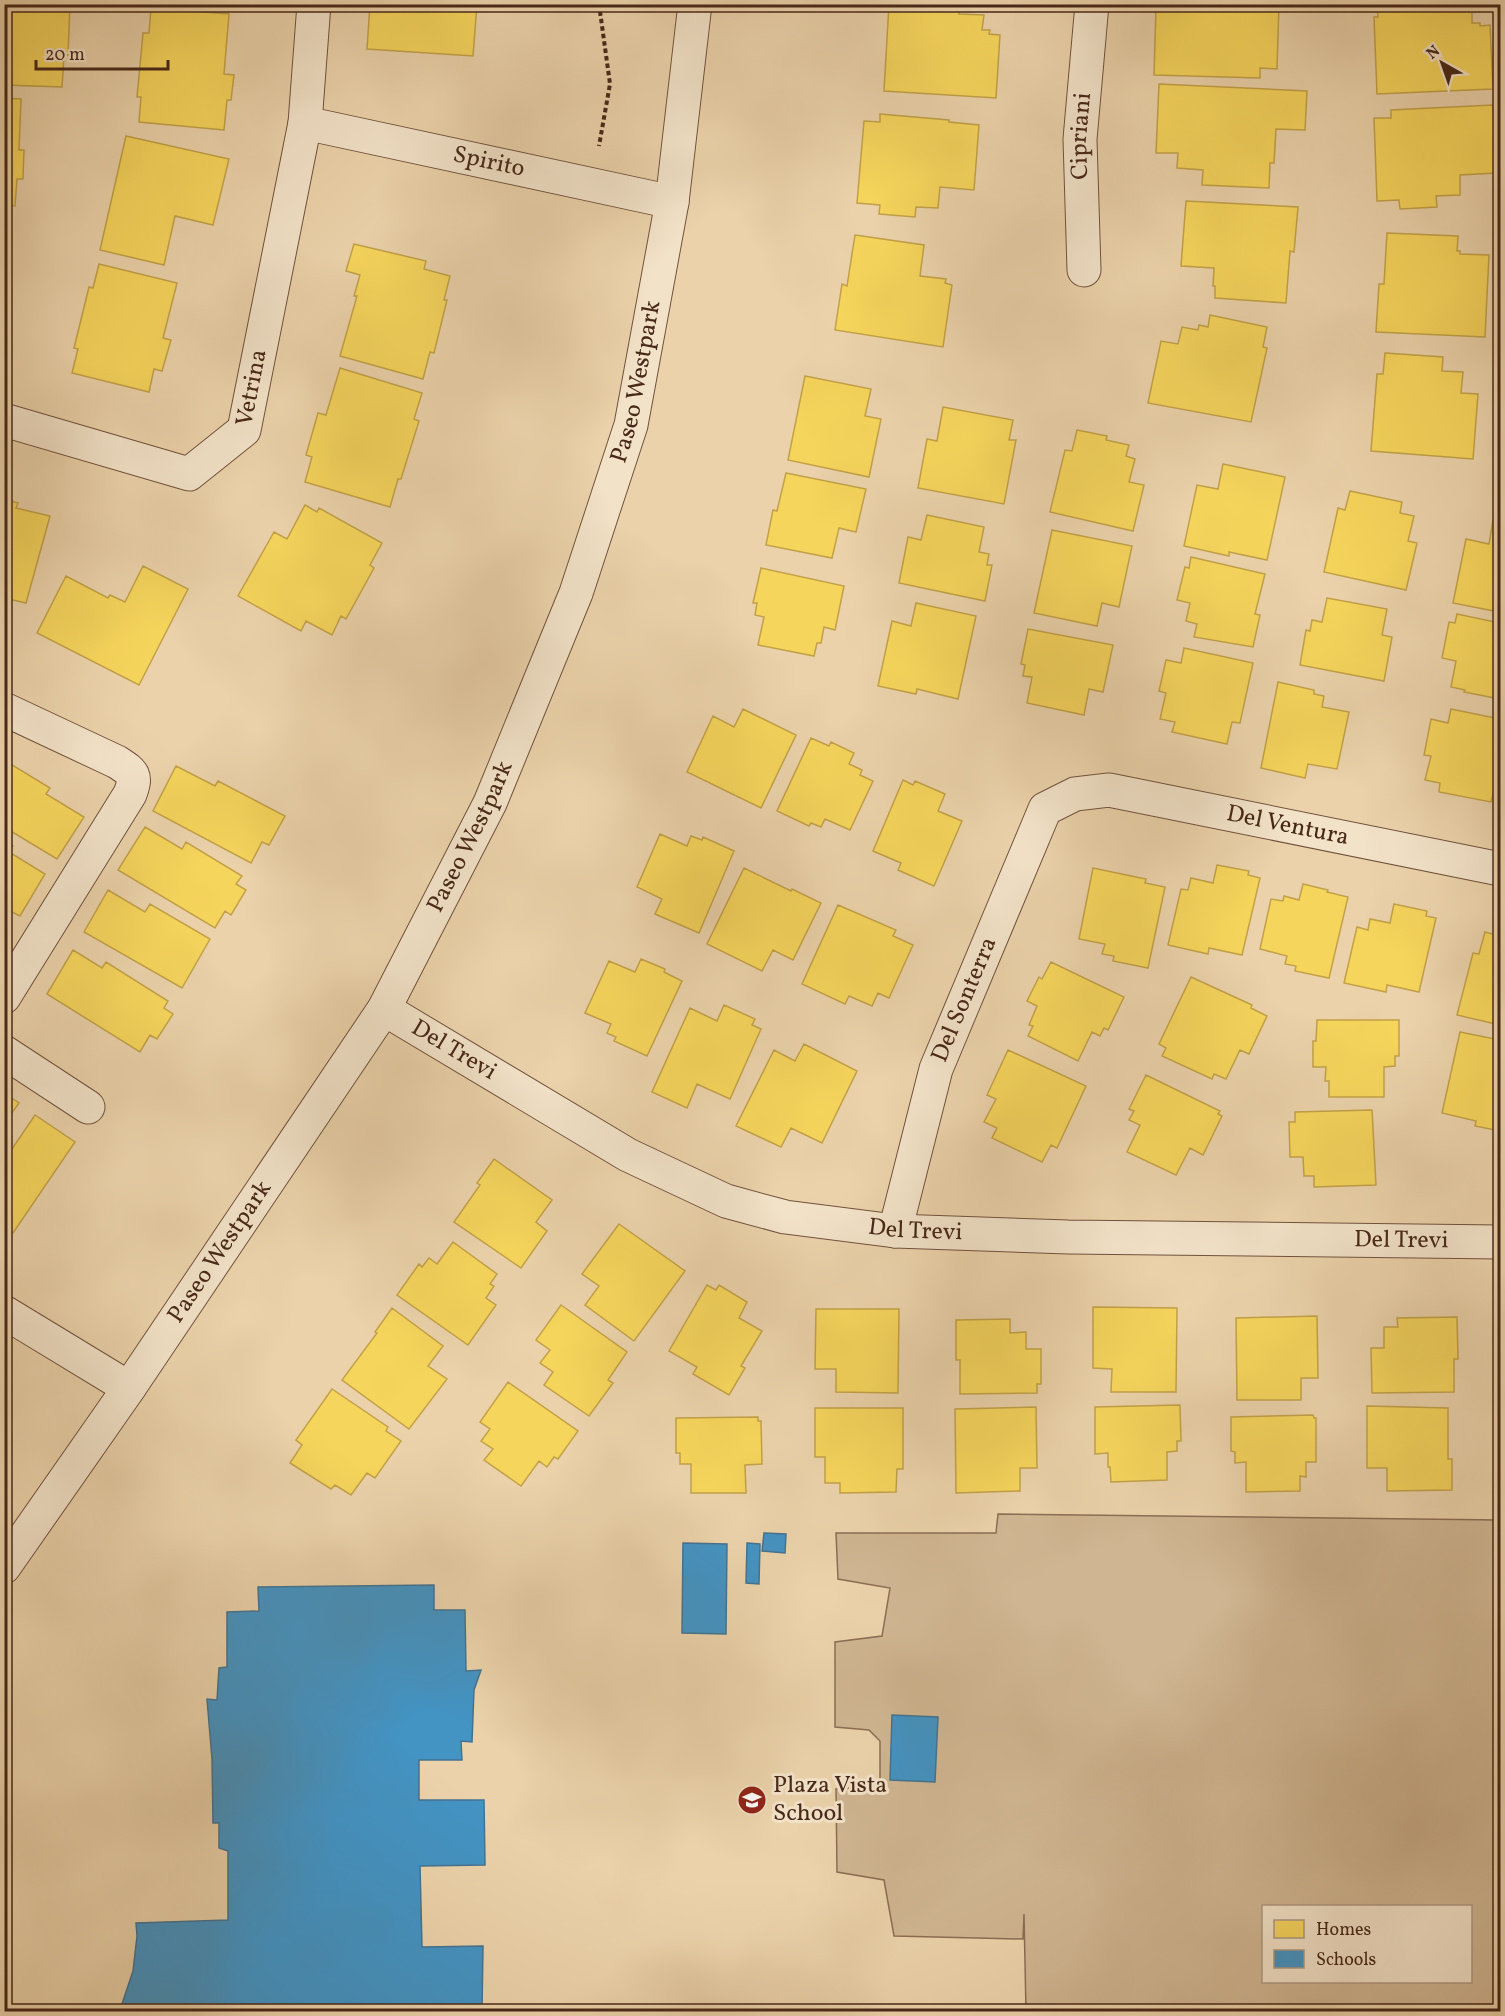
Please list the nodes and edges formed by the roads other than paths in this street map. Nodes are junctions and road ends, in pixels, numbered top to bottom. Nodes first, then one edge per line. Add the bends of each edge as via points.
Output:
1 (314, 4) edge
2 (695, 4) edge
3 (1092, 4) edge
4 (305, 123) junction
5 (672, 202) junction
6 (1084, 270) dead end
7 (4, 420) edge
8 (4, 709) edge
9 (1075, 794) joint
10 (1500, 868) edge
11 (4, 997) edge
12 (384, 1009) junction
13 (4, 1052) edge
14 (88, 1107) dead end
15 (895, 1231) junction
16 (1500, 1242) edge
17 (4, 1312) edge
18 (129, 1388) junction
19 (4, 1567) edge

1 - 4 street
2 - 5 street, Paseo Westpark
3 - 6 street, Cipriani via 1080,139
4 - 5 street, Spirito
4 - 7 street, Vetrina via 244,430 189,474
5 - 12 street, Paseo Westpark via 631,425 576,593 490,803
8 - 11 street via 117,762 130,770 134,783
9 - 10 street, Del Ventura via 1109,790
9 - 15 street, Del Sonterra via 1045,809 936,1069
12 - 15 street, Del Trevi via 628,1155 726,1201 785,1217
12 - 18 street, Paseo Westpark
13 - 14 street
15 - 16 street, Del Trevi via 1068,1238
17 - 18 street
18 - 19 street, Paseo Westpark

